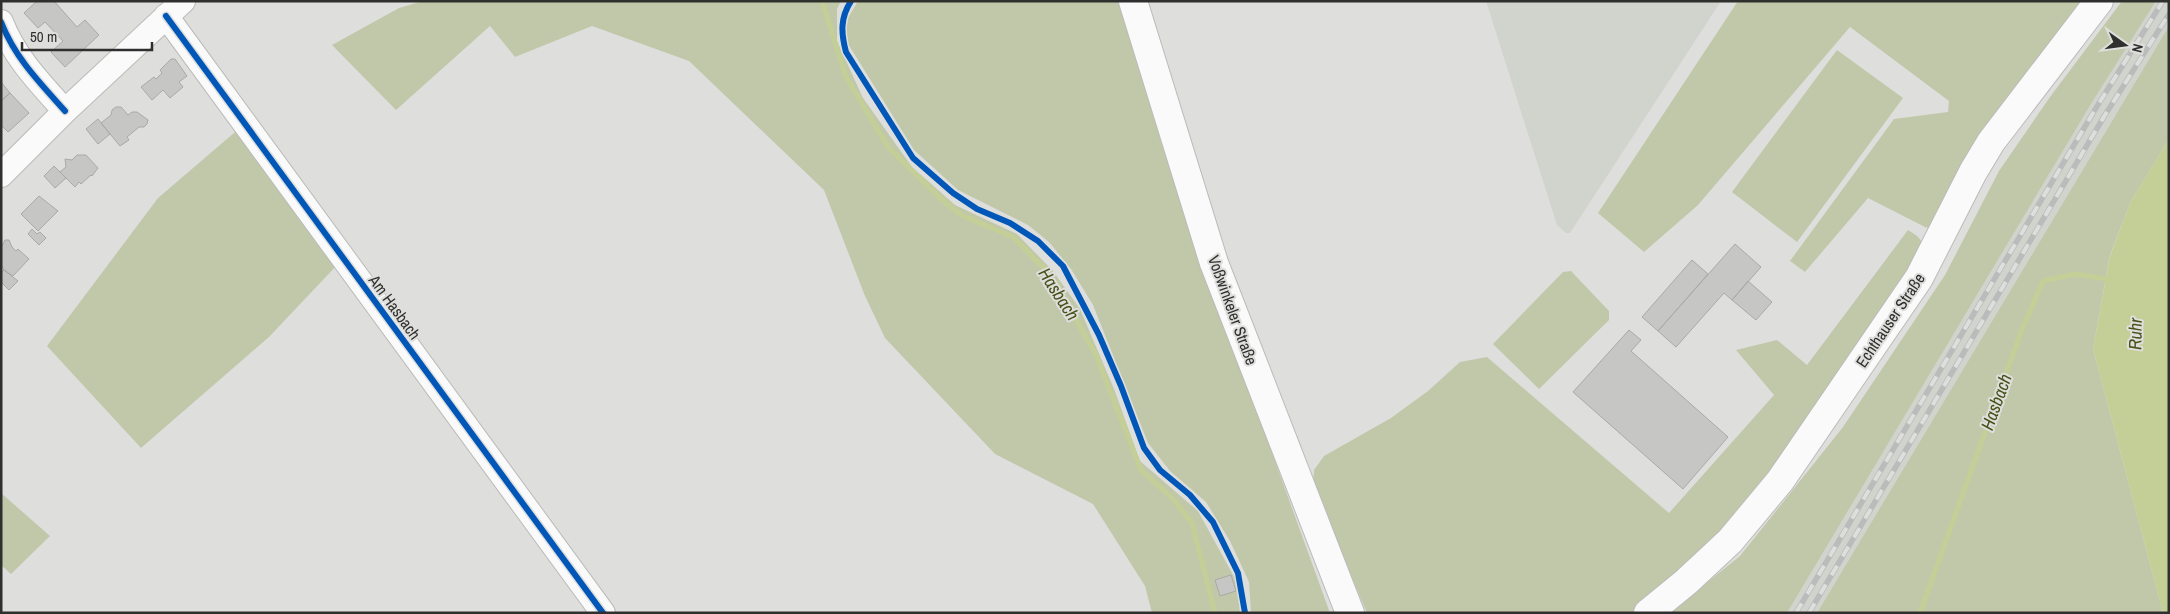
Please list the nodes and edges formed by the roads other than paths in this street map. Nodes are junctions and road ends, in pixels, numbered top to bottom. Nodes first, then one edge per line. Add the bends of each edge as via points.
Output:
1 (1133, 1) edge
2 (2100, 1) edge
3 (174, 9) edge
4 (1, 22) edge
5 (65, 111) junction
6 (1, 175) edge
7 (603, 613) edge
8 (1350, 613) edge
9 (1648, 613) edge

1 - 8 main road, Voßwinkeler Straße via 1214,263
2 - 9 main road, Echthauser Straße via 1992,142 1973,172 1919,278 1780,481 1730,541
3 - 5 street
3 - 7 street, Am Hasbach
4 - 5 street via 23,64
5 - 6 street

